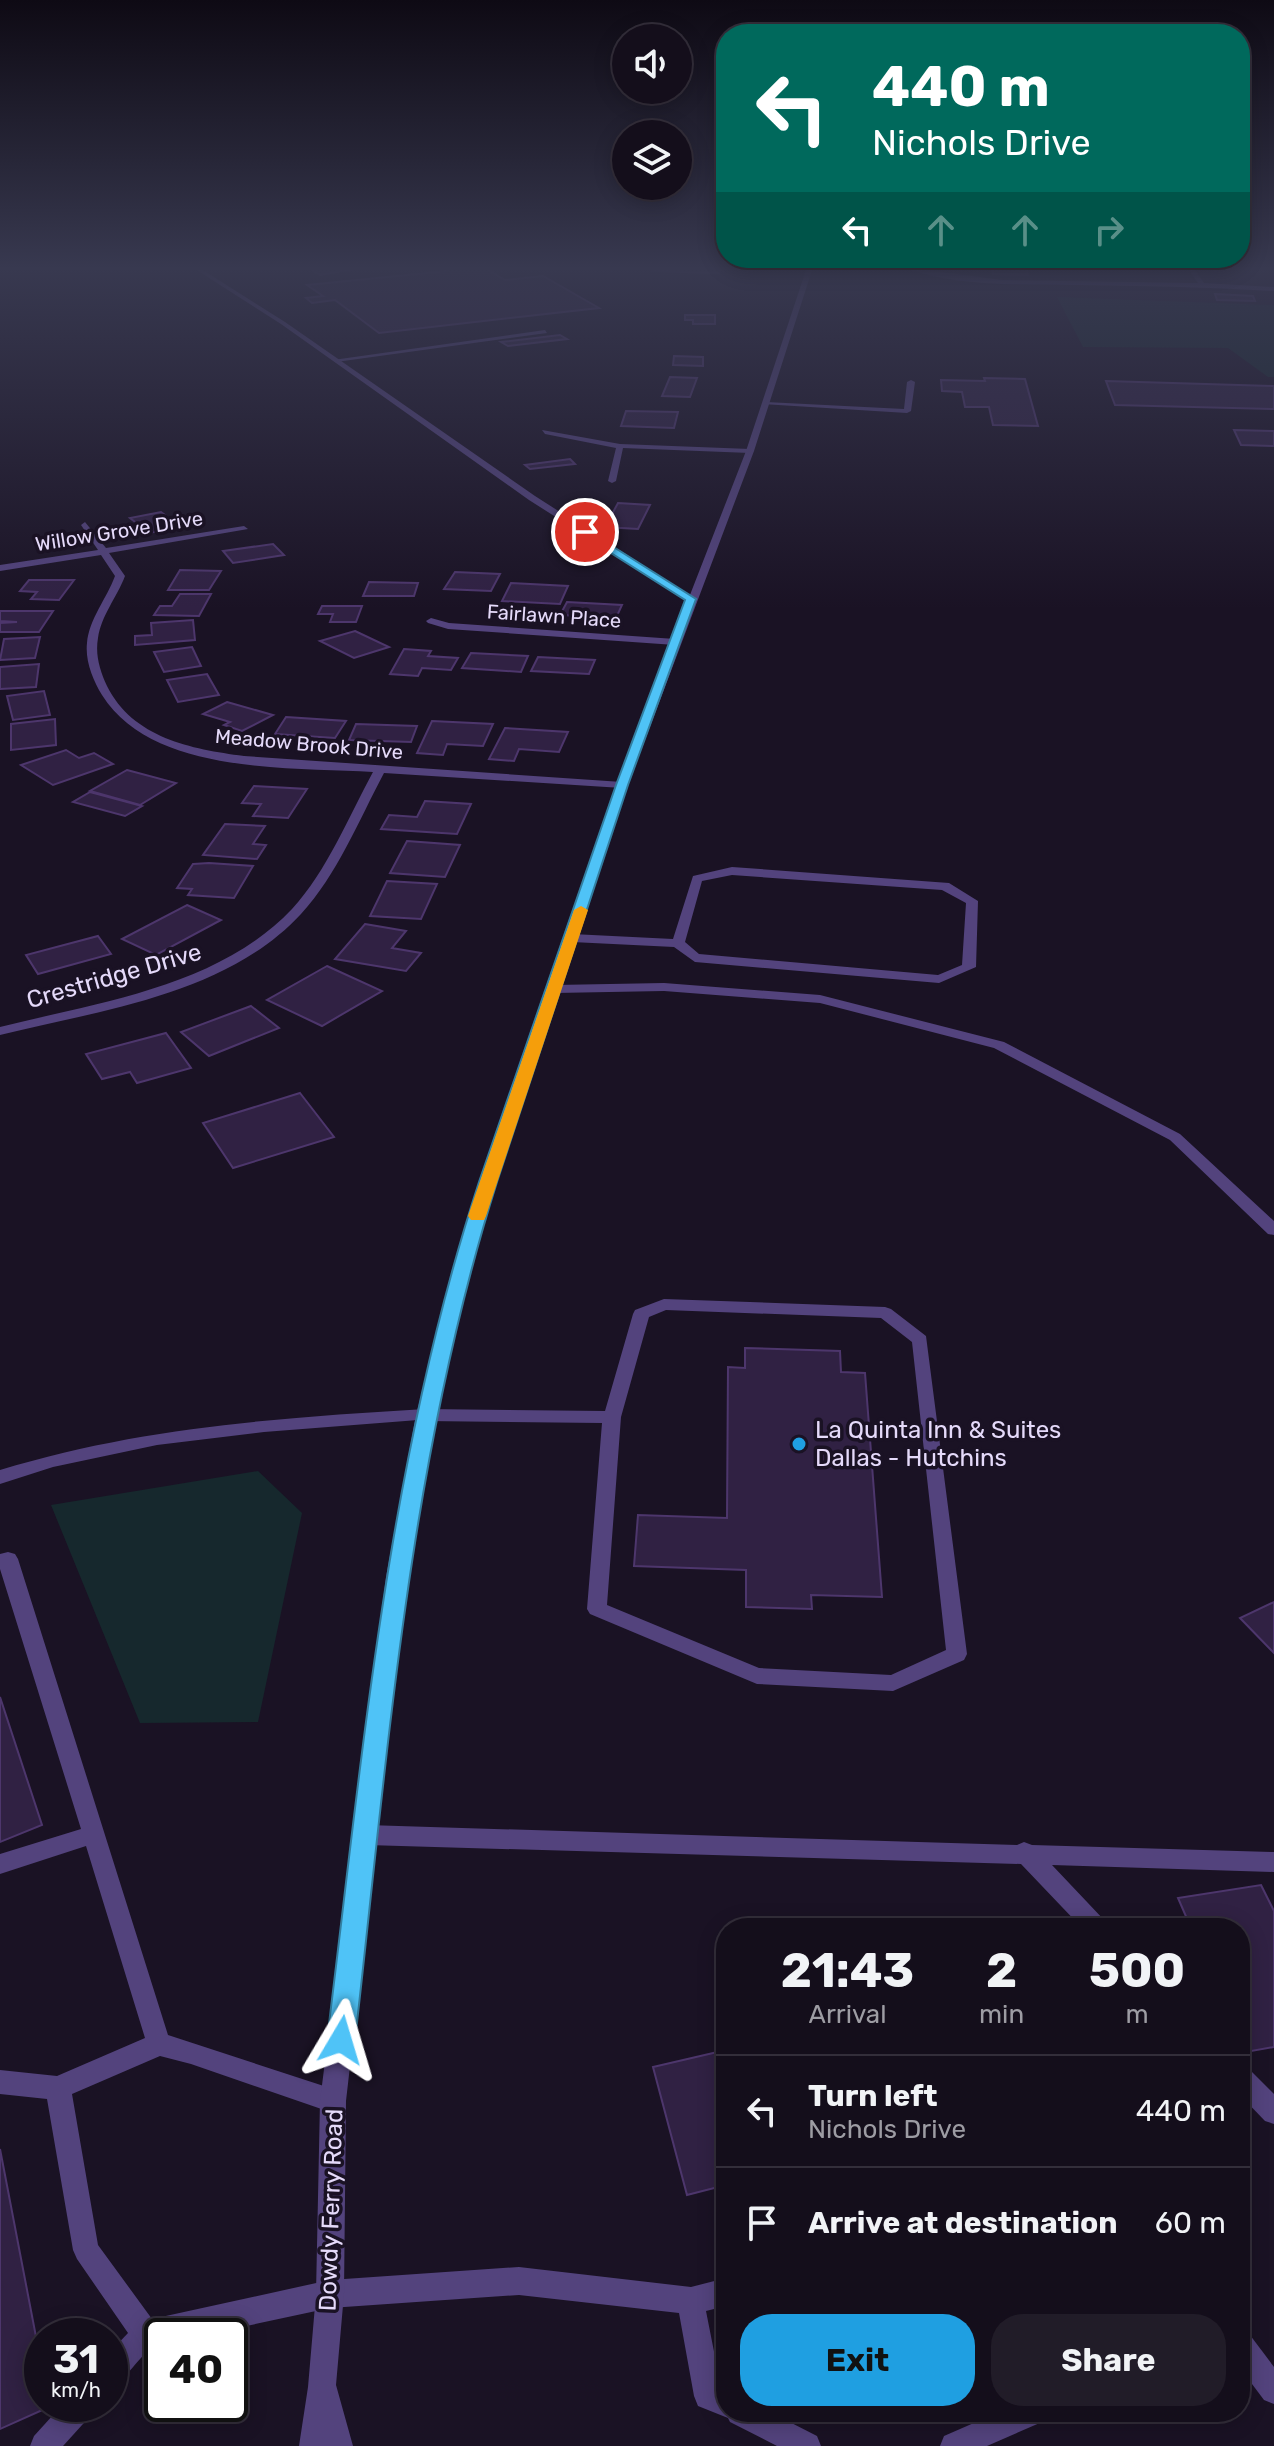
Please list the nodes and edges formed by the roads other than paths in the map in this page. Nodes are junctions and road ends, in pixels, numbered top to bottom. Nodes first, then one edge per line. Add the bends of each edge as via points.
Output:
1 (366, 381) edge
2 (773, 381) edge
3 (911, 382) dead end
4 (766, 404) junction
5 (545, 432) dead end
6 (620, 446) junction
7 (750, 451) junction
8 (612, 481) dead end
9 (85, 525) dead end
10 (244, 529) dead end
11 (103, 551) junction
12 (0, 568) edge
13 (691, 599) junction
14 (431, 621) dead end
15 (675, 642) junction
16 (380, 770) junction
17 (622, 785) junction
18 (572, 938) junction
19 (678, 943) junction
20 (555, 989) junction
21 (0, 1031) edge
22 (1274, 1230) edge
23 (425, 1415) junction
24 (612, 1417) junction
25 (0, 1477) edge
26 (0, 1562) edge
27 (94, 1834) junction
28 (367, 1835) junction
29 (1024, 1852) junction
30 (1274, 1862) edge
31 (0, 1864) edge
32 (1087, 1918) edge
33 (159, 2044) junction
34 (0, 2082) edge
35 (1250, 2087) edge
36 (58, 2088) junction
37 (333, 2101) junction
38 (1274, 2112) edge
39 (330, 2294) junction
40 (716, 2295) edge
41 (691, 2301) junction
42 (220, 2318) edge
43 (144, 2331) edge
44 (144, 2336) edge
45 (128, 2354) edge
46 (1250, 2358) edge
47 (322, 2385) junction
48 (1274, 2390) edge
49 (716, 2400) edge
50 (66, 2422) edge
51 (760, 2422) edge
52 (1009, 2422) edge
53 (44, 2446) edge
54 (313, 2446) edge
55 (339, 2446) edge
56 (807, 2446) edge
57 (954, 2446) edge

1 - 13 street via 532,498
2 - 4 street, Dowdy Ferry Road
3 - 4 street via 907,411
4 - 7 street, Dowdy Ferry Road
5 - 6 street
6 - 7 street
6 - 8 street
7 - 13 street, Dowdy Ferry Road
9 - 11 street, Meadow Brook Drive
10 - 11 street, Willow Grove Drive
11 - 12 street, Willow Grove Drive
11 - 16 street, Meadow Brook Drive via 120,576 95,624 93,658 114,706 133,725 152,737 206,752
13 - 15 street, Dowdy Ferry Road
14 - 15 street, Fairlawn Place
15 - 17 street, Dowdy Ferry Road
16 - 17 street, Meadow Brook Drive
16 - 21 street, Crestridge Drive via 297,911 236,961 157,991
17 - 18 street, Dowdy Ferry Road
18 - 19 street
18 - 20 street, Dowdy Ferry Road
19 - 19 street via 695,958 939,979 969,967 972,901 945,886 732,871 697,879
20 - 22 street via 664,987 820,999 999,1045 1175,1137
20 - 23 street, Dowdy Ferry Road via 470,1238
23 - 24 street
23 - 25 street via 205,1431 119,1444
23 - 28 street, Dowdy Ferry Road via 396,1577
24 - 24 street via 641,1314 664,1304 885,1313 920,1340 957,1654 893,1683 757,1676 597,1609
26 - 27 street via 8,1559
27 - 31 street
27 - 33 street
28 - 29 street
28 - 37 street, Dowdy Ferry Road
29 - 30 street
29 - 32 street
33 - 36 street
33 - 37 street
34 - 36 street
35 - 38 street
36 - 43 street via 86,2250
37 - 39 street, Dowdy Ferry Road
39 - 41 street via 519,2281
39 - 42 street
39 - 47 street, Dowdy Ferry Road
40 - 41 street
41 - 49 street via 708,2396
44 - 45 street
46 - 48 street
47 - 54 street
47 - 55 street, Dowdy Ferry Road
50 - 53 street
51 - 56 street
52 - 57 street

